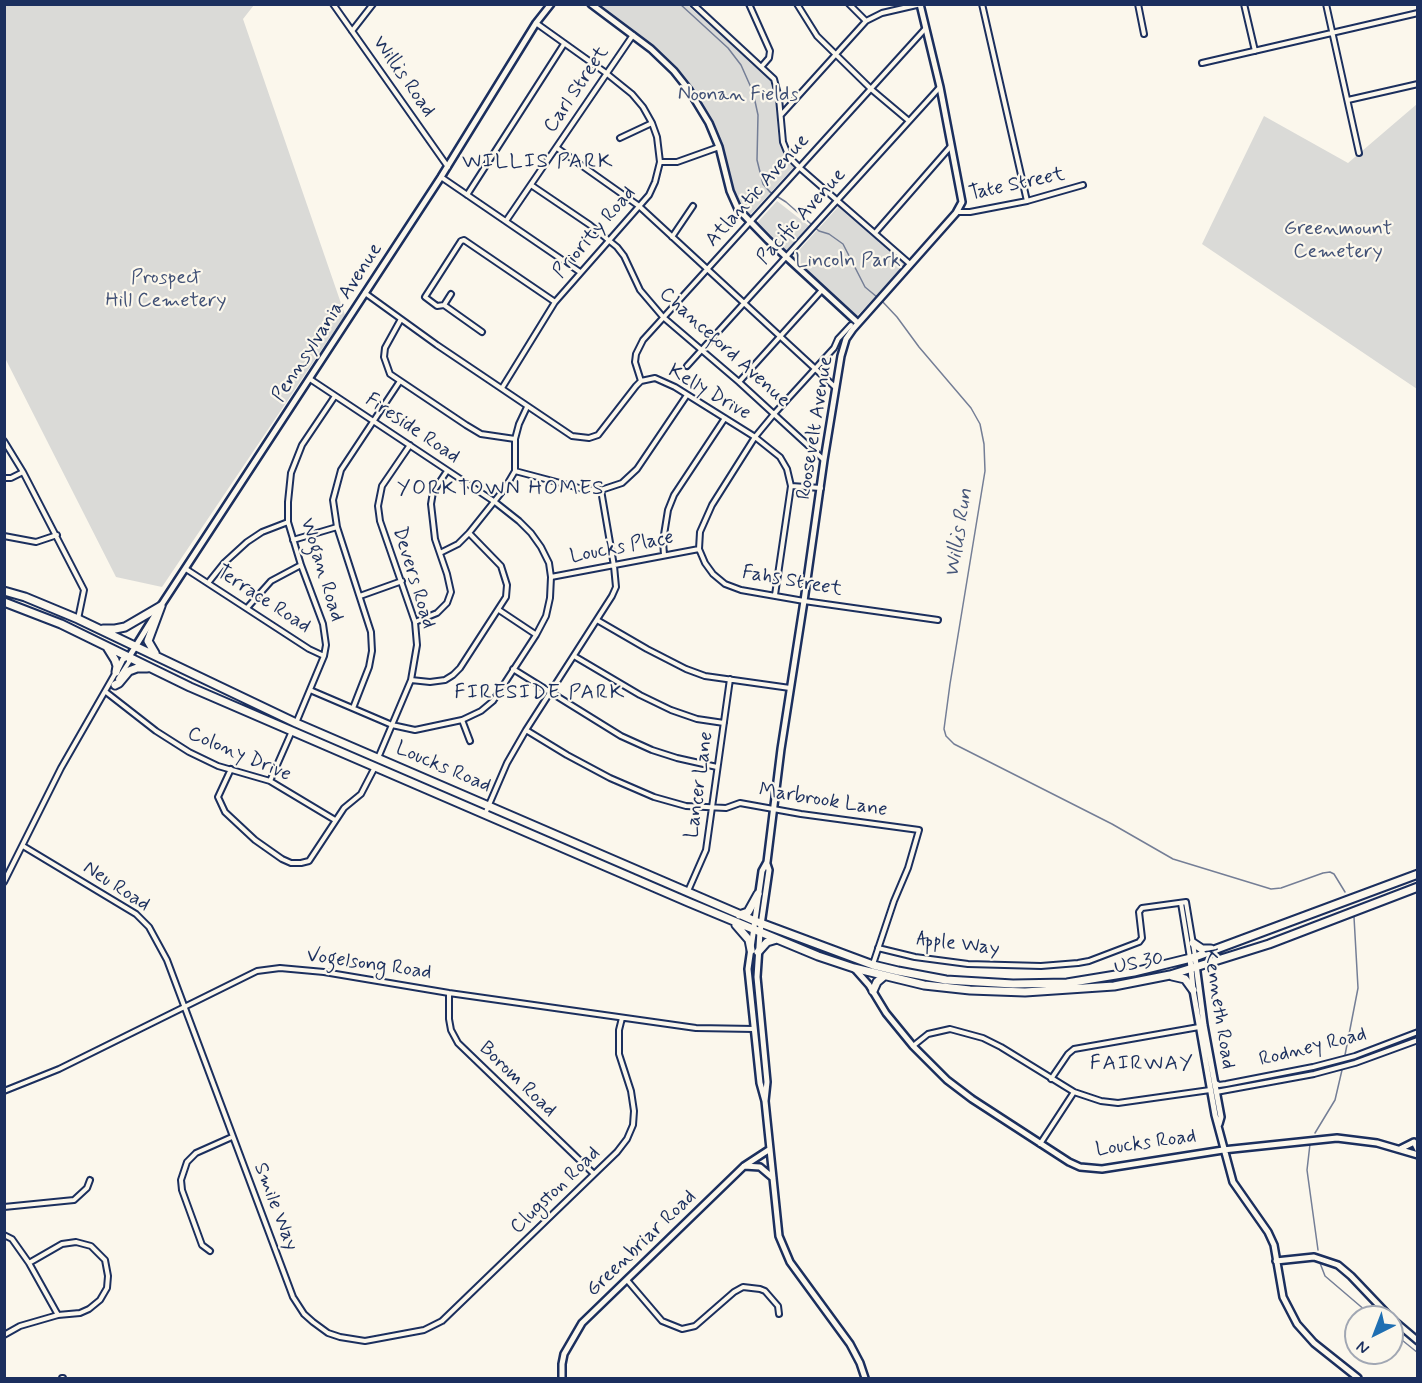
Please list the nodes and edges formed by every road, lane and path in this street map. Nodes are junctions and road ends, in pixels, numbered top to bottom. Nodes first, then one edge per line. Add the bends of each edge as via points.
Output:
1 (333, 4) edge
2 (373, 4) edge
3 (551, 4) edge
4 (591, 4) edge
5 (693, 4) edge
6 (750, 4) edge
7 (797, 4) edge
8 (849, 4) edge
9 (982, 4) edge
10 (1138, 4) edge
11 (1244, 4) edge
12 (1326, 4) edge
13 (920, 5) edge
14 (1418, 13) edge
15 (866, 21) junction
16 (536, 23) junction
17 (925, 29) junction
18 (351, 31) junction
19 (1332, 33) junction
20 (1144, 34) dead end
21 (633, 35) junction
22 (564, 44) junction
23 (1255, 51) junction
24 (836, 55) junction
25 (1202, 63) dead end
26 (762, 66) junction
27 (606, 73) junction
28 (1418, 84) edge
29 (940, 87) junction
30 (871, 89) junction
31 (1348, 100) junction
32 (781, 116) junction
33 (909, 121) junction
34 (652, 123) junction
35 (620, 138) dead end
36 (952, 145) junction
37 (719, 147) junction
38 (557, 148) junction
39 (1359, 153) dead end
40 (660, 162) junction
41 (448, 166) junction
42 (800, 168) junction
43 (441, 177) junction
44 (531, 185) junction
45 (1083, 185) dead end
46 (467, 195) junction
47 (837, 200) junction
48 (1027, 201) junction
49 (639, 206) junction
50 (693, 206) dead end
51 (957, 212) junction
52 (506, 221) junction
53 (750, 223) junction
54 (875, 233) junction
55 (672, 237) junction
56 (609, 240) junction
57 (786, 257) junction
58 (910, 264) junction
59 (706, 270) junction
60 (580, 272) junction
61 (822, 290) junction
62 (365, 293) junction
63 (451, 294) dead end
64 (555, 302) junction
65 (744, 303) junction
66 (446, 307) junction
67 (663, 317) junction
68 (401, 319) junction
69 (858, 323) junction
70 (850, 325) dead end
71 (482, 332) dead end
72 (780, 336) junction
73 (701, 349) junction
74 (687, 366) dead end
75 (815, 369) junction
76 (310, 379) junction
77 (400, 381) junction
78 (641, 381) junction
79 (738, 381) junction
80 (501, 388) junction
81 (837, 389) junction
82 (687, 395) junction
83 (335, 396) junction
84 (527, 407) junction
85 (774, 414) junction
86 (724, 418) junction
87 (373, 421) junction
88 (755, 437) junction
89 (515, 439) junction
90 (4, 441) edge
91 (410, 445) junction
92 (824, 460) junction
93 (23, 471) junction
94 (447, 471) junction
95 (514, 471) junction
96 (4, 478) edge
97 (791, 486) junction
98 (821, 488) junction
99 (600, 490) junction
100 (495, 502) junction
101 (288, 522) junction
102 (337, 527) junction
103 (469, 533) junction
104 (57, 535) junction
105 (4, 536) edge
106 (293, 540) junction
107 (699, 549) junction
108 (440, 553) junction
109 (664, 555) junction
110 (301, 565) junction
111 (614, 566) junction
112 (186, 569) junction
113 (551, 577) junction
114 (402, 581) junction
115 (208, 583) junction
116 (4, 591) edge
117 (775, 595) junction
118 (360, 596) junction
119 (804, 601) junction
120 (4, 602) edge
121 (161, 606) junction
122 (247, 608) junction
123 (498, 610) junction
124 (78, 619) junction
125 (597, 620) junction
126 (938, 620) dead end
127 (415, 622) junction
128 (98, 628) junction
129 (536, 634) junction
130 (105, 645) junction
131 (136, 646) junction
132 (324, 656) junction
133 (574, 656) junction
134 (129, 657) junction
135 (173, 664) junction
136 (151, 668) junction
137 (513, 669) junction
138 (116, 672) junction
139 (730, 679) junction
140 (411, 680) junction
141 (115, 685) junction
142 (790, 688) junction
143 (310, 690) junction
144 (106, 692) junction
145 (550, 693) junction
146 (353, 708) junction
147 (462, 720) junction
148 (724, 723) junction
149 (392, 725) junction
150 (294, 726) junction
151 (526, 730) junction
152 (470, 741) dead end
153 (376, 762) junction
154 (717, 767) junction
155 (231, 769) junction
156 (270, 781) junction
157 (488, 805) junction
158 (711, 807) junction
159 (774, 810) junction
160 (485, 814) junction
161 (335, 820) junction
162 (23, 846) junction
163 (767, 864) junction
164 (1418, 874) edge
165 (4, 882) edge
166 (1418, 887) edge
167 (688, 891) junction
168 (758, 894) junction
169 (1181, 903) junction
170 (740, 915) junction
171 (732, 921) junction
172 (757, 927) junction
173 (777, 939) junction
174 (1193, 944) junction
175 (878, 948) junction
176 (1213, 949) junction
177 (755, 951) junction
178 (1192, 958) junction
179 (873, 965) junction
180 (854, 968) junction
181 (1194, 968) junction
182 (1170, 975) junction
183 (884, 976) junction
184 (1193, 990) junction
185 (873, 991) junction
186 (448, 993) junction
187 (184, 1006) junction
188 (622, 1018) junction
189 (1199, 1027) junction
190 (754, 1029) junction
191 (1418, 1032) edge
192 (1418, 1040) edge
193 (913, 1046) junction
194 (766, 1075) junction
195 (1051, 1079) junction
196 (1212, 1081) junction
197 (4, 1091) edge
198 (1213, 1091) junction
199 (1074, 1092) junction
200 (765, 1101) junction
201 (232, 1137) junction
202 (1040, 1144) junction
203 (770, 1149) junction
204 (1398, 1149) junction
205 (1223, 1150) junction
206 (1418, 1150) edge
207 (1418, 1155) edge
208 (744, 1166) junction
209 (594, 1174) junction
210 (773, 1178) junction
211 (90, 1180) dead end
212 (4, 1207) edge
213 (4, 1235) edge
214 (210, 1251) dead end
215 (1276, 1261) junction
216 (29, 1263) junction
217 (627, 1280) junction
218 (1379, 1305) edge
219 (779, 1314) dead end
220 (58, 1315) junction
221 (1404, 1329) edge
222 (405, 1334) joint
223 (4, 1335) edge
224 (1418, 1341) edge
225 (562, 1378) edge
226 (865, 1378) edge
227 (1358, 1378) edge

1 - 18 street, Willis Road
2 - 18 street
3 - 16 street, Pennsylvania Avenue
4 - 21 street
5 - 26 street
6 - 26 street via 770,51
7 - 24 street via 817,36
8 - 15 street
9 - 48 street
10 - 20 street
11 - 23 street
12 - 19 street
13 - 15 street
13 - 17 street
14 - 19 street
15 - 24 street
16 - 22 street, Priority Road
16 - 41 street, Pennsylvania Avenue
17 - 29 street
17 - 30 street, Atlantic Avenue
18 - 41 street, Willis Road
19 - 23 street
19 - 31 street
21 - 27 street, Carl Street
21 - 37 street via 685,85
22 - 27 street, Priority Road
22 - 46 street
23 - 25 street
24 - 30 street
24 - 32 street
26 - 32 street via 774,79
27 - 34 street, Priority Road via 632,94
27 - 38 street, Carl Street
28 - 31 street
29 - 33 street, Pacific Avenue
29 - 36 street
30 - 33 street
30 - 42 street, Atlantic Avenue
31 - 39 street
32 - 42 street via 785,148
33 - 47 street, Pacific Avenue
34 - 35 street
34 - 40 street, Priority Road
36 - 51 street via 962,202
36 - 54 street
37 - 40 street via 677,162
37 - 53 street via 734,203
38 - 44 street, Carl Street
38 - 49 street
40 - 49 street, Priority Road via 649,195
41 - 43 street, Pennsylvania Avenue
42 - 47 street
42 - 53 street, Atlantic Avenue
43 - 46 street
43 - 62 street, Pennsylvania Avenue
44 - 52 street, Carl Street
44 - 56 street, Chanceford Avenue
45 - 48 street, Tate Street
46 - 52 street
47 - 54 street
47 - 57 street, Pacific Avenue
48 - 51 street, Tate Street
49 - 55 street
49 - 56 street, Priority Road
50 - 55 street
51 - 58 street, Roosevelt Avenue
52 - 60 street
53 - 57 street
53 - 59 street, Atlantic Avenue
54 - 58 street
55 - 59 street
56 - 60 street, Priority Road
56 - 67 street, Chanceford Avenue via 624,256 640,290
57 - 61 street
57 - 65 street, Pacific Avenue
58 - 69 street, Roosevelt Avenue
59 - 65 street
59 - 67 street, Atlantic Avenue
60 - 64 street, Priority Road
61 - 69 street
61 - 72 street
62 - 68 street, Kelly Drive
62 - 76 street, Pennsylvania Avenue
63 - 66 street
64 - 66 street, Priority Road via 472,244 461,241 425,297
64 - 80 street, Priority Road
65 - 72 street
65 - 73 street, Pacific Avenue
66 - 71 street
67 - 73 street, Chanceford Avenue
67 - 78 street, Atlantic Avenue via 636,354
68 - 77 street via 384,357 390,374
68 - 80 street, Kelly Drive
69 - 81 street, Roosevelt Avenue via 846,339
70 - 75 street
72 - 75 street
72 - 79 street
73 - 74 street, Pacific Avenue
73 - 79 street, Chanceford Avenue
75 - 81 street
75 - 85 street
76 - 83 street, Fireside Road
76 - 112 street, Pennsylvania Avenue
77 - 87 street
77 - 89 street via 481,434
78 - 82 street, Kelly Drive via 655,378
78 - 84 street, Kelly Drive via 603,432 594,437 572,436
79 - 85 street, Chanceford Avenue
80 - 84 street, Kelly Drive
81 - 92 street, Roosevelt Avenue
82 - 86 street, Kelly Drive
82 - 99 street via 637,469 622,483
83 - 87 street, Fireside Road
83 - 101 street, Wogan Road via 302,445 291,473
84 - 89 street
85 - 88 street
85 - 92 street, Chanceford Avenue
86 - 88 street, Kelly Drive
86 - 109 street via 674,495 668,510
87 - 91 street, Fireside Road
87 - 102 street via 341,470 333,500
88 - 97 street, Kelly Drive via 780,457
88 - 107 street via 712,505 700,532
89 - 95 street
90 - 93 street
91 - 94 street, Fireside Road
91 - 114 street, Devers Road via 381,486 378,506
92 - 98 street, Roosevelt Avenue
93 - 96 street
93 - 104 street
94 - 100 street, Fireside Road
94 - 108 street via 433,492 431,504
95 - 99 street
95 - 100 street
97 - 98 street
97 - 117 street, Kelly Drive
98 - 119 street, Roosevelt Avenue
99 - 111 street
100 - 103 street
100 - 113 street, Fireside Road via 531,533 549,563
101 - 106 street, Wogan Road
101 - 115 street via 262,532 241,547
102 - 106 street
102 - 118 street
103 - 108 street
103 - 123 street via 501,566 506,577 506,597
104 - 105 street via 36,542
104 - 124 street via 84,590
106 - 110 street, Wogan Road
107 - 109 street, Loucks Place
107 - 117 street, Fahs Street via 713,574 725,584
108 - 127 street via 451,592 437,613
109 - 111 street, Loucks Place
110 - 122 street via 272,581
110 - 132 street, Wogan Road via 325,633
111 - 113 street, Loucks Place
111 - 125 street via 616,587
112 - 115 street, Terrace Road
112 - 121 street, Pennsylvania Avenue
113 - 129 street, Fireside Road via 546,616
114 - 118 street
114 - 127 street, Devers Road
115 - 122 street, Terrace Road
116 - 124 highway, Loucks Road / US 30
117 - 119 street, Fahs Street
118 - 146 street via 371,632 372,651
119 - 126 street, Fahs Street
119 - 142 street, Roosevelt Avenue
120 - 130 highway, Loucks Road / US 30
121 - 128 highway via 125,627
121 - 131 street, Pennsylvania Avenue
121 - 135 highway via 149,644 153,652
122 - 132 street, Terrace Road
123 - 129 street
123 - 140 street via 453,675 430,682
124 - 128 highway, Loucks Road / US 30
125 - 133 street
125 - 139 street via 686,669
127 - 140 street, Devers Road via 417,645
128 - 131 highway, Loucks Road / US 30
129 - 137 street, Fireside Road
130 - 134 highway, Loucks Road / US 30
130 - 138 highway via 115,660
131 - 134 street, Pennsylvania Avenue
131 - 135 highway, Loucks Road / US 30
132 - 143 street, Wogan Road
133 - 145 street
133 - 148 street via 671,710
134 - 136 highway, Loucks Road / US 30
134 - 138 street, Pennsylvania Avenue via 123,659
134 - 141 street, Pennsylvania Avenue
135 - 150 highway, Loucks Road / US 30
136 - 141 highway via 129,671
136 - 150 highway, Loucks Road / US 30 via 225,703
137 - 145 street
137 - 147 street, Fireside Road via 493,701
138 - 144 street, Pennsylvania Avenue
139 - 142 street
139 - 148 street, Lancer Lane
140 - 149 street, Devers Road
141 - 144 street, Pennsylvania Avenue
142 - 159 street, Roosevelt Avenue
143 - 146 street, Fireside Road
143 - 150 street, Wogan Road
144 - 155 street, Colony Drive via 173,743 205,761
144 - 162 street, Pennsylvania Avenue via 61,768
145 - 151 street
145 - 154 street via 621,736 677,758
146 - 149 street, Fireside Road
147 - 149 street, Fireside Road via 414,730
147 - 152 street
148 - 154 street, Lancer Lane
149 - 153 street, Devers Road
150 - 153 highway, Loucks Road / US 30
150 - 156 street, Wogan Road
151 - 157 street
151 - 158 street, Marbrook Lane via 610,778 654,797 686,806
153 - 157 highway, Loucks Road / US 30
153 - 160 highway, Loucks Road / US 30
153 - 161 street, Devers Road via 361,794
154 - 158 street, Lancer Lane
155 - 156 street, Colony Drive
155 - 161 street, Devers Road via 218,797 225,812 282,859 291,863 309,861
156 - 161 street, Colony Drive
157 - 160 street
157 - 167 highway, Loucks Road / US 30
158 - 159 street, Marbrook Lane via 726,808 740,803
158 - 167 street, Lancer Lane via 706,850
159 - 163 street, Roosevelt Avenue
159 - 175 street, Marbrook Lane via 918,830
160 - 171 highway, Loucks Road / US 30
162 - 165 street, Pennsylvania Avenue
162 - 187 street, Neu Road via 122,905 150,927
163 - 168 street, Roosevelt Avenue
163 - 172 street, Roosevelt Avenue via 770,870
164 - 176 highway, US 30 / US 30
166 - 181 highway, US 30 / US 30
167 - 170 highway, Loucks Road / US 30
168 - 170 highway via 748,912
168 - 172 street, Roosevelt Avenue
169 - 174 street, Kenneth Road via 1186,902
169 - 175 street, Apple Way via 1140,910 1142,938 1136,944 1089,961 1036,966 958,963
169 - 178 street, Kenneth Road
170 - 172 highway, Loucks Road / US 30
171 - 172 highway, Loucks Road / US 30
171 - 177 highway
172 - 173 highway, Loucks Road / US 30
172 - 177 street, Roosevelt Avenue
172 - 179 highway, Loucks Road / US 30
173 - 177 highway
173 - 180 highway, Loucks Road / US 30
174 - 176 highway
174 - 178 street, Kenneth Road
175 - 179 street
176 - 178 highway, US 30 / US 30
177 - 190 street, Roosevelt Avenue via 748,969
177 - 194 street, Roosevelt Avenue
178 - 179 highway, US 30 / US 30 via 1067,983 946,980
178 - 181 street, Kenneth Road
180 - 183 highway, US 30 / US 30
180 - 185 street, Loucks Road
181 - 182 highway, US 30 / US 30
181 - 184 street, Kenneth Road
181 - 196 street, Kenneth Road
182 - 183 highway, US 30 / US 30 via 1114,986 1025,992 924,985
182 - 184 highway via 1185,979
183 - 185 highway
184 - 189 street, Kenneth Road
185 - 193 street, Loucks Road
186 - 187 street, Vogelsong Road via 280,968 257,972
186 - 188 street, Vogelsong Road
186 - 209 street, Borom Road via 448,1019 458,1043
187 - 197 street, Vogelsong Road via 60,1068
187 - 201 street, Smile Way
188 - 190 street, Vogelsong Road via 696,1028
188 - 209 street, Clugston Road via 620,1053 631,1091 633,1125 617,1152
189 - 195 street via 1074,1049
189 - 196 street, Kenneth Road
190 - 194 street via 759,1034
190 - 200 street, Roosevelt Avenue
191 - 196 street, Rodney Road via 1313,1067 1226,1084
192 - 198 street, Rodney Road via 1314,1074
193 - 195 street, Rodney Road via 928,1034 950,1029 983,1038
193 - 202 street, Loucks Road via 961,1091
194 - 200 street, Roosevelt Avenue
195 - 199 street, Rodney Road
196 - 198 street
198 - 199 street, Rodney Road via 1118,1103
198 - 205 street, Kenneth Road via 1221,1117
199 - 202 street
200 - 203 street, Roosevelt Avenue
201 - 214 street via 196,1153 187,1162 181,1180 202,1245
201 - 222 street, Smile Way via 293,1297 304,1314 328,1333 340,1337 365,1341
202 - 205 street, Loucks Road via 1069,1162 1092,1170
203 - 208 street, Greenbriar Road
203 - 210 street, Roosevelt Avenue
204 - 205 street, Loucks Road via 1337,1138
204 - 206 street via 1414,1142
204 - 207 street, Loucks Road
205 - 215 street, Kenneth Road via 1233,1182 1268,1232
208 - 210 street via 760,1167
208 - 217 street, Greenbriar Road
209 - 222 street, Clugston Road via 442,1321
210 - 226 street, Roosevelt Avenue via 777,1229 785,1252 850,1344
211 - 212 street via 74,1200
213 - 216 street via 12,1239
215 - 218 street via 1314,1257 1338,1265
215 - 227 street, Kenneth Road via 1283,1298 1297,1324
216 - 220 street
216 - 220 street via 62,1244 76,1242 91,1246 105,1260 107,1288 100,1300 80,1313
217 - 219 street via 662,1322 682,1329 695,1326 743,1287 765,1291 778,1306
217 - 225 street, Greenbriar Road via 576,1330 564,1353
220 - 223 street
221 - 224 street

